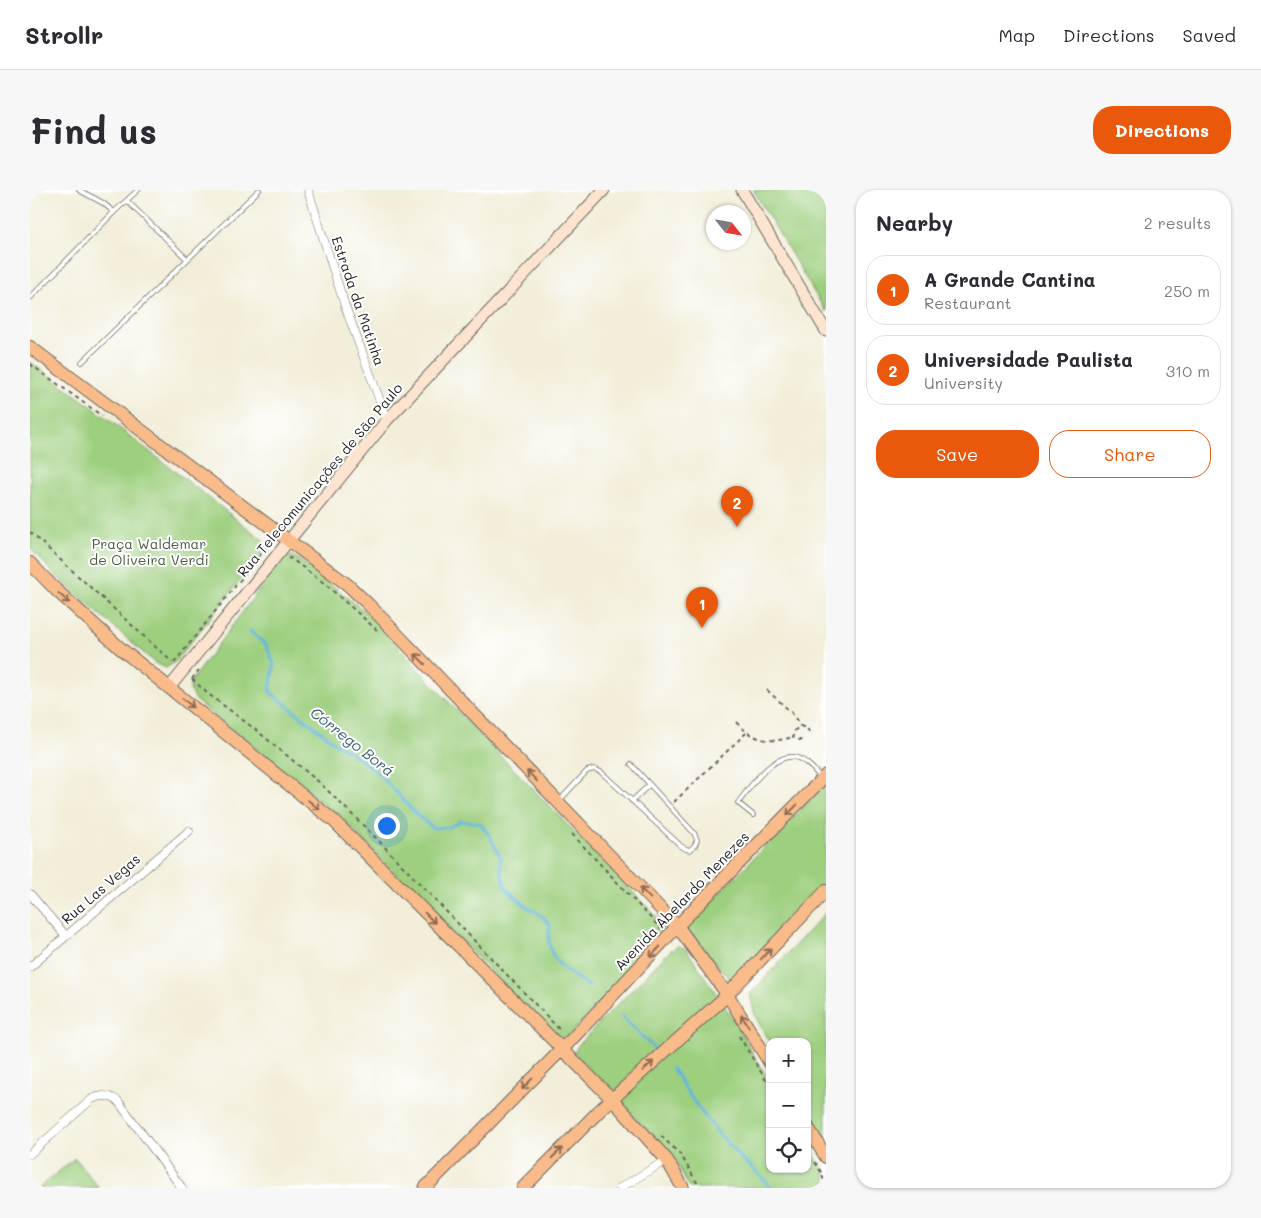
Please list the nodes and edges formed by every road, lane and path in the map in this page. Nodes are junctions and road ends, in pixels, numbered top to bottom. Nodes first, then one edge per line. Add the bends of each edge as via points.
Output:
1 (79, 190) edge
2 (138, 190) edge
3 (259, 190) edge
4 (308, 190) edge
5 (604, 190) edge
6 (742, 190) edge
7 (127, 201) junction
8 (114, 212) junction
9 (186, 259) junction
10 (30, 298) edge
11 (826, 332) edge
12 (30, 347) edge
13 (82, 362) dead end
14 (387, 420) junction
15 (30, 532) edge
16 (270, 540) dead end
17 (288, 541) junction
18 (285, 560) dead end
19 (30, 563) edge
20 (379, 632) dead end
21 (204, 663) dead end
22 (176, 665) junction
23 (192, 679) junction
24 (170, 688) junction
25 (767, 690) dead end
26 (736, 722) dead end
27 (800, 726) junction
28 (746, 733) junction
29 (810, 734) dead end
30 (793, 737) junction
31 (802, 741) dead end
32 (630, 764) dead end
33 (824, 777) edge
34 (650, 785) junction
35 (632, 801) junction
36 (557, 803) junction
37 (670, 806) junction
38 (753, 816) dead end
39 (568, 830) dead end
40 (189, 831) dead end
41 (826, 891) edge
42 (30, 894) edge
43 (678, 927) junction
44 (660, 935) dead end
45 (66, 936) junction
46 (30, 967) edge
47 (727, 994) junction
48 (737, 1033) dead end
49 (565, 1045) junction
50 (766, 1057) edge
51 (768, 1083) edge
52 (612, 1099) junction
53 (808, 1128) edge
54 (660, 1135) dead end
55 (30, 1154) edge
56 (812, 1157) dead end
57 (826, 1157) edge
58 (667, 1160) junction
59 (826, 1187) edge
60 (182, 1188) edge
61 (425, 1188) edge
62 (523, 1188) edge
63 (620, 1188) edge
64 (683, 1188) edge
65 (700, 1188) edge

1 - 8 lane
2 - 7 lane
3 - 9 lane
4 - 14 street, Estrada da Matinha via 345,306
5 - 14 street, Rua Telecomunicações de São Paulo
6 - 11 street
7 - 8 lane
7 - 9 lane
8 - 10 lane
9 - 13 lane
12 - 17 main road
14 - 17 street, Rua Telecomunicações de São Paulo
15 - 22 path
16 - 22 path
17 - 22 street, Rua Telecomunicações de São Paulo
36 -> 17 main road via 369,605 348,585
18 - 20 path via 290,558 324,583
19 -> 24 main road via 120,648
21 - 23 path
22 - 23 path
22 - 24 street, Rua Telecomunicações de São Paulo
23 - 49 path via 320,784 374,836
24 -> 49 main road via 334,821
25 - 27 path via 792,713
26 - 28 path
27 - 29 path via 807,728
27 - 30 path
28 - 30 path via 759,739
28 - 37 path
30 - 31 path
32 - 34 lane
33 - 38 lane via 796,757 780,760 764,770 738,803
33 -> 43 main road, Avenida Abelardo Menezes
34 - 35 lane
34 - 37 lane
35 - 36 lane via 594,769 587,772
35 - 37 lane via 681,846 690,850 697,840 694,833
43 -> 36 main road
39 - 44 path via 662,930
40 - 45 street, Rua Las Vegas
47 -> 41 main road
42 - 45 street
43 - 47 main road
43 -> 49 main road, Avenida Abelardo Menezes
45 - 46 street, Rua Las Vegas
50 -> 47 main road
52 -> 47 main road
48 - 51 path
49 - 52 main road
49 -> 61 main road, Avenida Abelardo Menezes
52 - 58 main road
62 -> 52 main road
53 - 57 main road
54 - 65 path via 681,1155
55 - 60 street via 92,1099 106,1095 118,1101
56 - 59 path
58 - 63 street
58 - 64 main road

